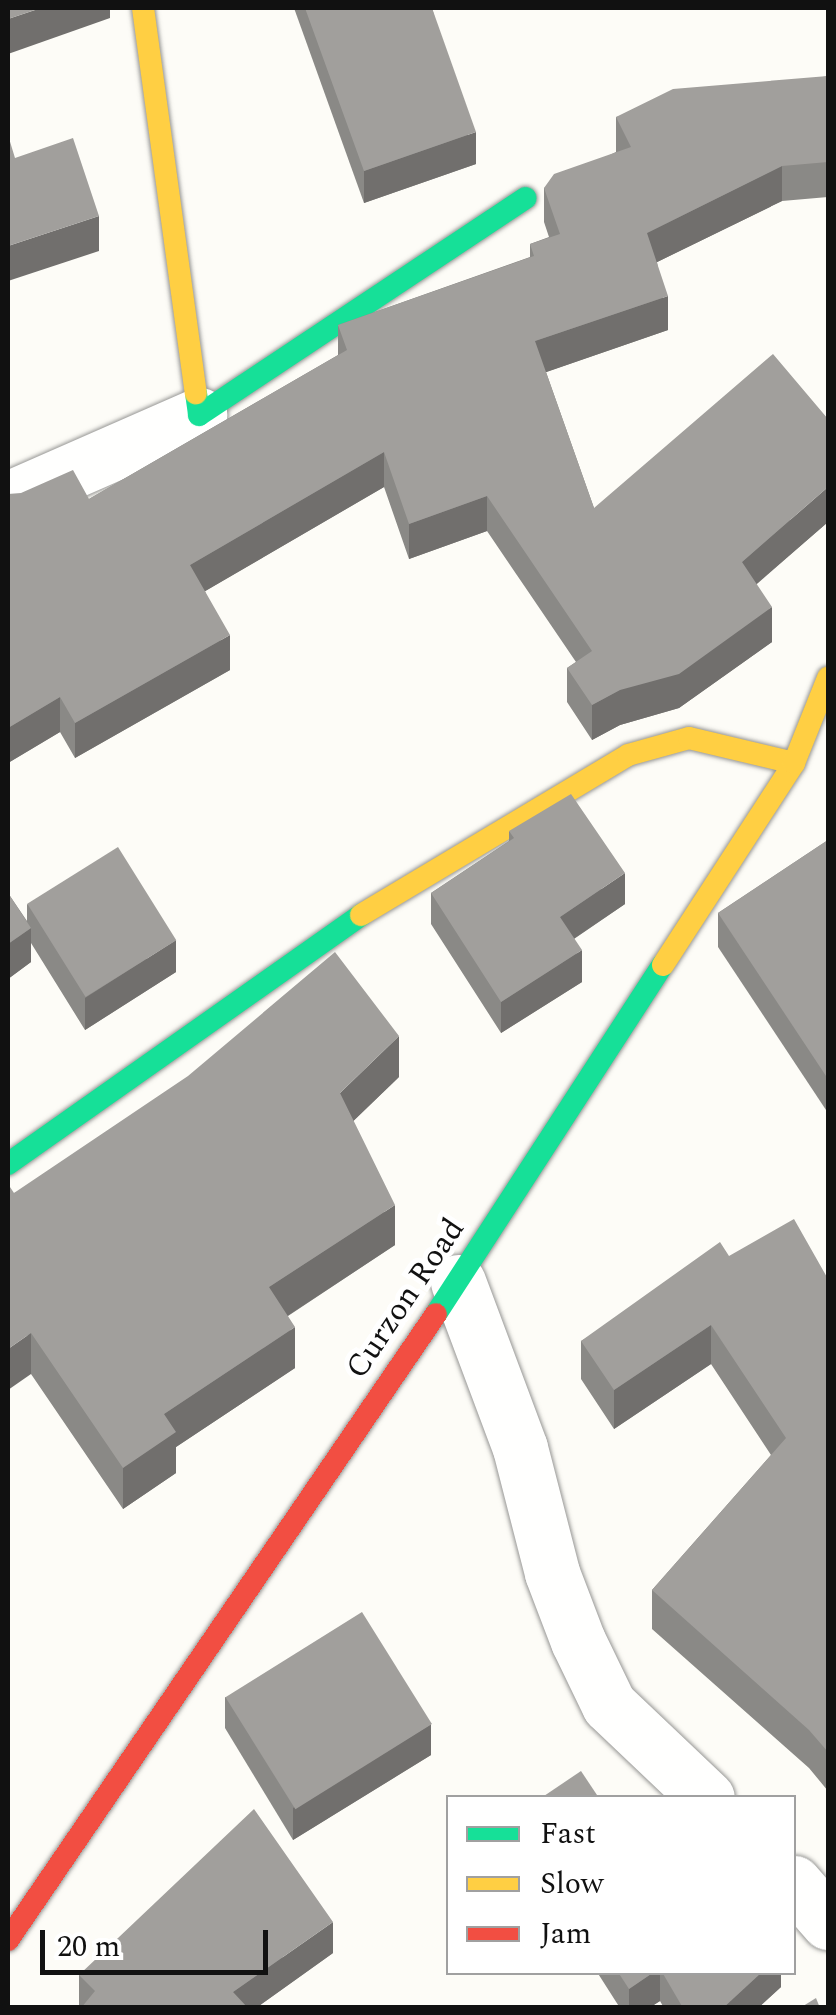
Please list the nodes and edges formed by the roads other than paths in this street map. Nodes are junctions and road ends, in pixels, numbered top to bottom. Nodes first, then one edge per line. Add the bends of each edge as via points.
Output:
1 (143, 8) edge
2 (525, 198) dead end
3 (199, 415) junction
4 (8, 499) edge
5 (828, 678) edge
6 (794, 763) junction
7 (8, 1164) edge
8 (458, 1282) junction
9 (704, 1795) edge
10 (796, 1885) edge
11 (828, 1922) edge
12 (8, 1940) edge

1 - 3 street
2 - 3 street
3 - 4 street
5 - 6 street, Curzon Road
6 - 7 street via 690,738 628,756 361,915
6 - 8 street, Curzon Road
8 - 9 street via 520,1448 552,1573 586,1657 610,1705
8 - 12 street, Curzon Road
10 - 11 street

